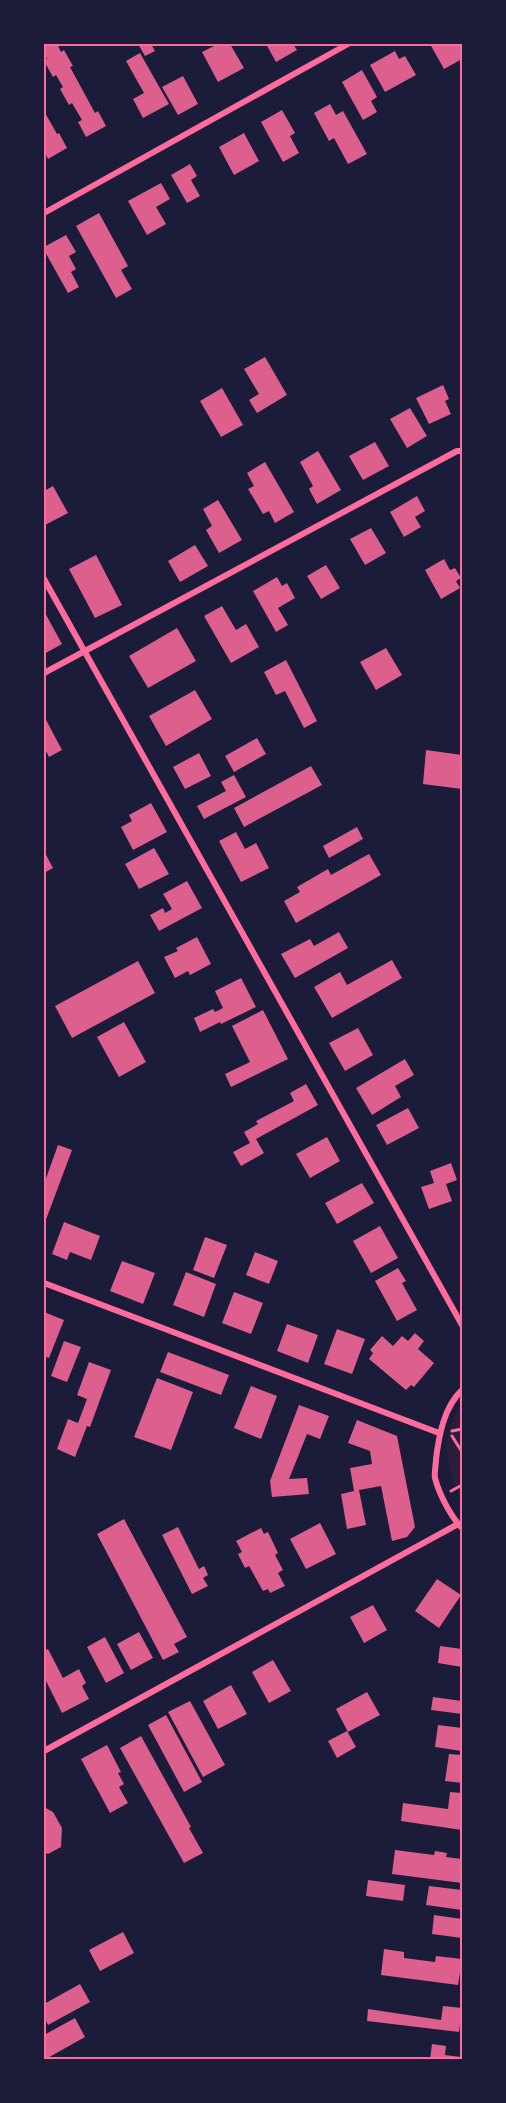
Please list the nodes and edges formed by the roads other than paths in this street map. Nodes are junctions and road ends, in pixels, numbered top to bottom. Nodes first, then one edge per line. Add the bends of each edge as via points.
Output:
1 (348, 44) edge
2 (44, 213) edge
3 (462, 450) edge
4 (44, 579) edge
5 (83, 651) junction
6 (44, 673) edge
7 (44, 1283) edge
8 (462, 1325) edge
9 (462, 1390) edge
10 (439, 1433) junction
11 (460, 1526) edge
12 (44, 1751) edge

1 - 2 street
3 - 5 street
4 - 5 street
5 - 6 street
5 - 8 street
7 - 10 street
9 - 10 street
10 - 11 street via 434,1477
11 - 12 street

